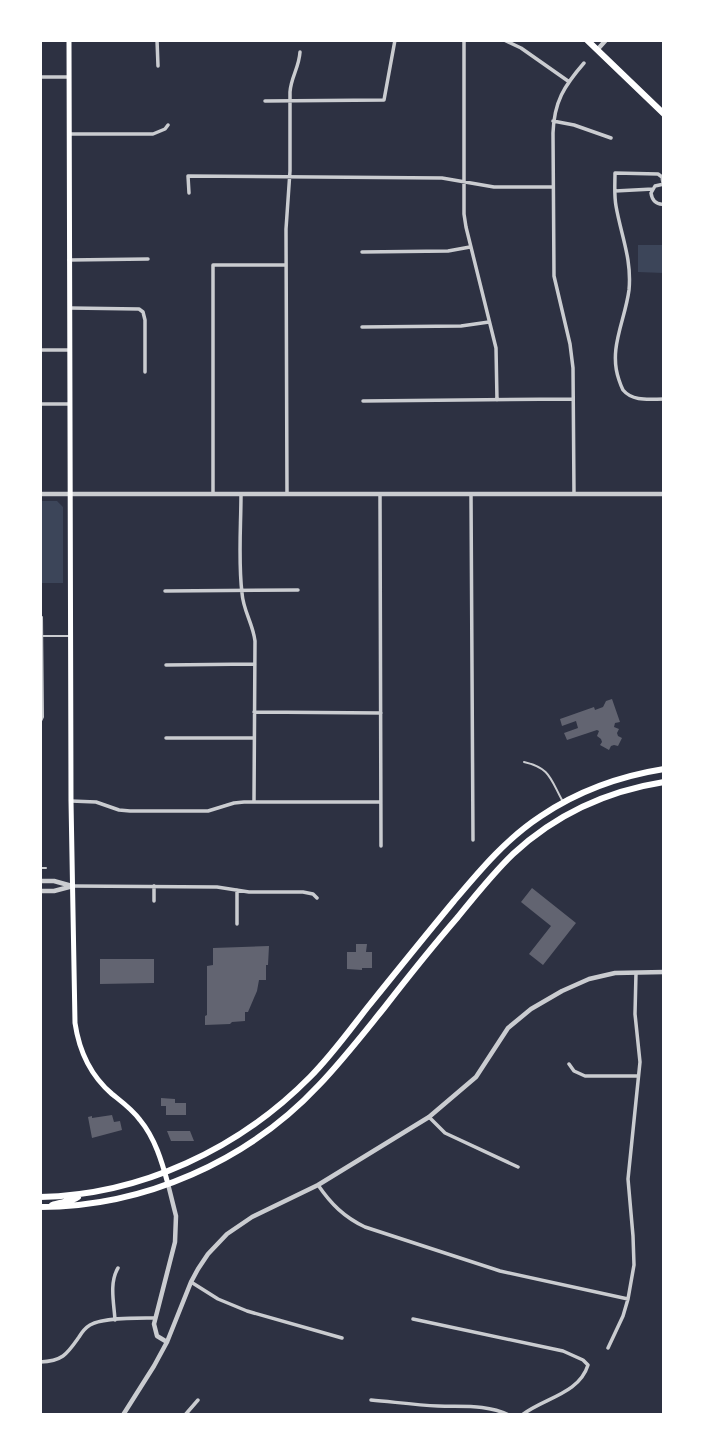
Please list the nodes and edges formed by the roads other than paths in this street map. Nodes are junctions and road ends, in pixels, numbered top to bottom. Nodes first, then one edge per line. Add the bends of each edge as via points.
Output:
1 (69, 40) edge
2 (157, 40) edge
3 (395, 40) edge
4 (464, 40) edge
5 (503, 40) edge
6 (587, 40) edge
7 (606, 40) edge
8 (597, 50) junction
9 (300, 52) dead end
10 (584, 63) dead end
11 (158, 66) dead end
12 (69, 76) junction
13 (40, 77) edge
14 (568, 82) junction
15 (289, 99) junction
16 (265, 101) dead end
17 (663, 113) edge
18 (553, 121) junction
19 (168, 125) dead end
20 (69, 134) junction
21 (611, 138) dead end
22 (290, 178) junction
23 (464, 182) junction
24 (663, 184) edge
25 (553, 187) junction
26 (653, 189) junction
27 (615, 191) junction
28 (189, 193) dead end
29 (664, 204) edge
30 (471, 247) junction
31 (362, 252) dead end
32 (148, 259) dead end
33 (69, 260) junction
34 (286, 265) junction
35 (70, 308) junction
36 (489, 321) junction
37 (362, 327) dead end
38 (40, 350) edge
39 (70, 350) junction
40 (145, 372) dead end
41 (573, 399) junction
42 (664, 399) edge
43 (497, 400) junction
44 (363, 401) dead end
45 (40, 404) edge
46 (70, 404) junction
47 (40, 494) edge
48 (71, 494) junction
49 (213, 494) junction
50 (241, 494) junction
51 (287, 494) junction
52 (380, 494) junction
53 (471, 494) junction
54 (573, 494) junction
55 (664, 494) edge
56 (241, 590) junction
57 (298, 590) dead end
58 (165, 591) dead end
59 (42, 617) edge
60 (41, 636) edge
61 (70, 636) junction
62 (166, 664) dead end
63 (254, 664) junction
64 (254, 712) junction
65 (381, 713) junction
66 (40, 723) edge
67 (166, 738) dead end
68 (254, 738) junction
69 (524, 762) dead end
70 (664, 769) edge
71 (664, 782) edge
72 (71, 801) junction
73 (254, 802) junction
74 (381, 802) junction
75 (563, 802) junction
76 (473, 840) dead end
77 (381, 846) dead end
78 (40, 868) edge
79 (46, 868) dead end
80 (40, 881) edge
81 (73, 886) junction
82 (154, 886) junction
83 (237, 890) junction
84 (40, 891) edge
85 (317, 898) dead end
86 (154, 901) dead end
87 (237, 924) dead end
88 (664, 972) edge
89 (636, 973) junction
90 (569, 1064) dead end
91 (638, 1076) junction
92 (429, 1117) junction
93 (518, 1167) dead end
94 (165, 1172) junction
95 (168, 1184) junction
96 (318, 1185) junction
97 (79, 1195) junction
98 (40, 1197) edge
99 (44, 1207) edge
100 (118, 1268) dead end
101 (191, 1282) junction
102 (628, 1299) junction
103 (155, 1318) junction
104 (413, 1319) dead end
105 (115, 1320) junction
106 (342, 1338) dead end
107 (167, 1342) junction
108 (608, 1348) dead end
109 (40, 1362) edge
110 (198, 1400) dead end
111 (372, 1400) dead end
112 (122, 1415) edge
113 (185, 1415) edge
114 (509, 1415) edge
115 (522, 1415) edge

1 - 12 main road
2 - 11 street
3 - 15 street via 384,100
4 - 23 street
5 - 14 street
6 - 8 main road
7 - 8 street
8 - 17 main road
9 - 15 street
10 - 14 street
12 - 13 street
12 - 20 main road
14 - 18 street
15 - 16 street
15 - 22 street
18 - 21 street
18 - 25 street
19 - 20 street via 153,134
20 - 33 main road
22 - 23 street
22 - 28 street via 188,176
22 - 34 street
23 - 25 street
23 - 30 street
24 - 26 street
24 - 27 street via 658,174 615,173
25 - 41 street via 554,276 570,344
26 - 27 street
26 - 29 street via 654,200
27 - 42 street via 629,277 616,345 617,374 622,389 632,397
30 - 31 street
30 - 36 street
32 - 33 street
33 - 35 main road
34 - 49 street via 213,265
34 - 51 street
35 - 39 main road
35 - 40 street via 139,309 145,320
36 - 37 street via 461,326
36 - 43 street via 497,358
38 - 39 street
39 - 46 main road
41 - 43 street
41 - 54 street
43 - 44 street
45 - 46 street
46 - 48 main road
47 - 48 street
48 - 49 street
48 - 61 main road
49 - 50 street
50 - 51 street
50 - 56 street
51 - 52 street
52 - 53 street
52 - 65 street
53 - 54 street
53 - 76 street
54 - 55 street
56 - 57 street
56 - 58 street
56 - 63 street via 254,633
59 - 60 lane
60 - 61 lane
60 - 66 lane
61 - 72 main road
62 - 63 street
63 - 64 street
64 - 65 street
64 - 68 street
65 - 74 street
67 - 68 street
68 - 73 street
69 - 75 lane via 544,769
70 - 75 main road via 613,780
71 - 95 main road via 597,800 529,840 486,883 308,1097 247,1145
72 - 73 street via 96,802 124,811 208,811
72 - 81 main road
73 - 74 street
74 - 77 street
75 - 94 main road via 492,857 298,1088 238,1135
78 - 79 lane
80 - 81 street
81 - 82 street
81 - 84 street
81 - 94 main road via 74,1015 79,1041 97,1078 145,1126
82 - 83 street
82 - 86 street
83 - 85 street via 303,892
83 - 87 street
88 - 89 street
89 - 91 street
89 - 92 street via 581,982 531,1009 508,1028 476,1077
90 - 91 street via 585,1076
91 - 102 street via 628,1164 634,1251
92 - 93 street via 445,1133
92 - 96 street
94 - 95 main road
94 - 97 main road
95 - 99 main road via 118,1199
95 - 103 street via 176,1216 175,1242
96 - 101 street via 227,1234
96 - 102 street via 339,1212 365,1227 500,1271
97 - 98 main road
97 - 99 main road
100 - 105 street via 113,1282
101 - 106 street via 247,1311
101 - 107 street
102 - 108 street
103 - 105 street
103 - 107 street via 157,1336
104 - 115 street via 563,1351 588,1365 571,1388
105 - 109 street via 92,1323 62,1357
107 - 112 street
110 - 113 street
111 - 114 street via 477,1406

